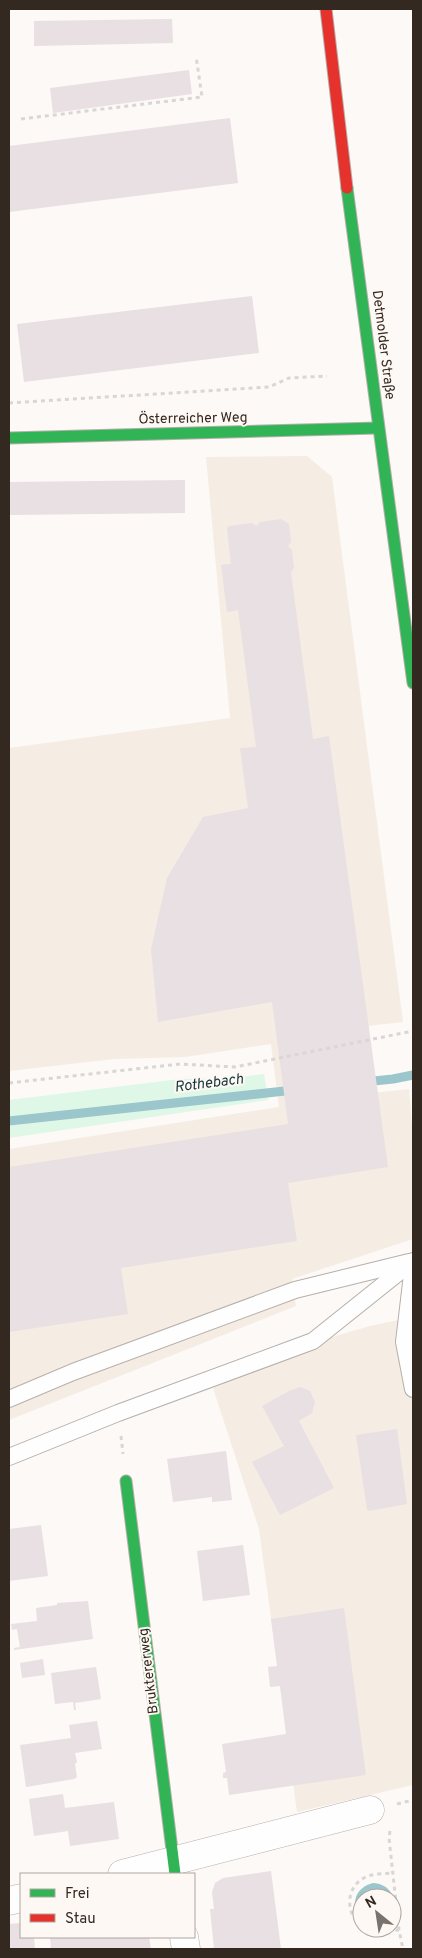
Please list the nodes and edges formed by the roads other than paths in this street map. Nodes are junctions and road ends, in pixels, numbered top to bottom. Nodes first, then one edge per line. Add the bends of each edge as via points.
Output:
1 (326, 9) edge
2 (378, 428) junction
3 (9, 438) edge
4 (413, 683) edge
5 (413, 1261) edge
6 (413, 1266) edge
7 (413, 1388) edge
8 (9, 1399) edge
9 (9, 1457) edge
10 (126, 1481) road end
11 (381, 1817) road end
12 (174, 1868) edge
13 (131, 1873) edge

1 - 2 street, Detmolder Straße
2 - 3 street, Österreicher Weg
2 - 4 street, Detmolder Straße
5 - 8 lane via 295,1290
5 - 9 lane via 313,1341
6 - 7 lane via 404,1342
10 - 12 street, Bruktererweg
11 - 12 street
12 - 13 street

